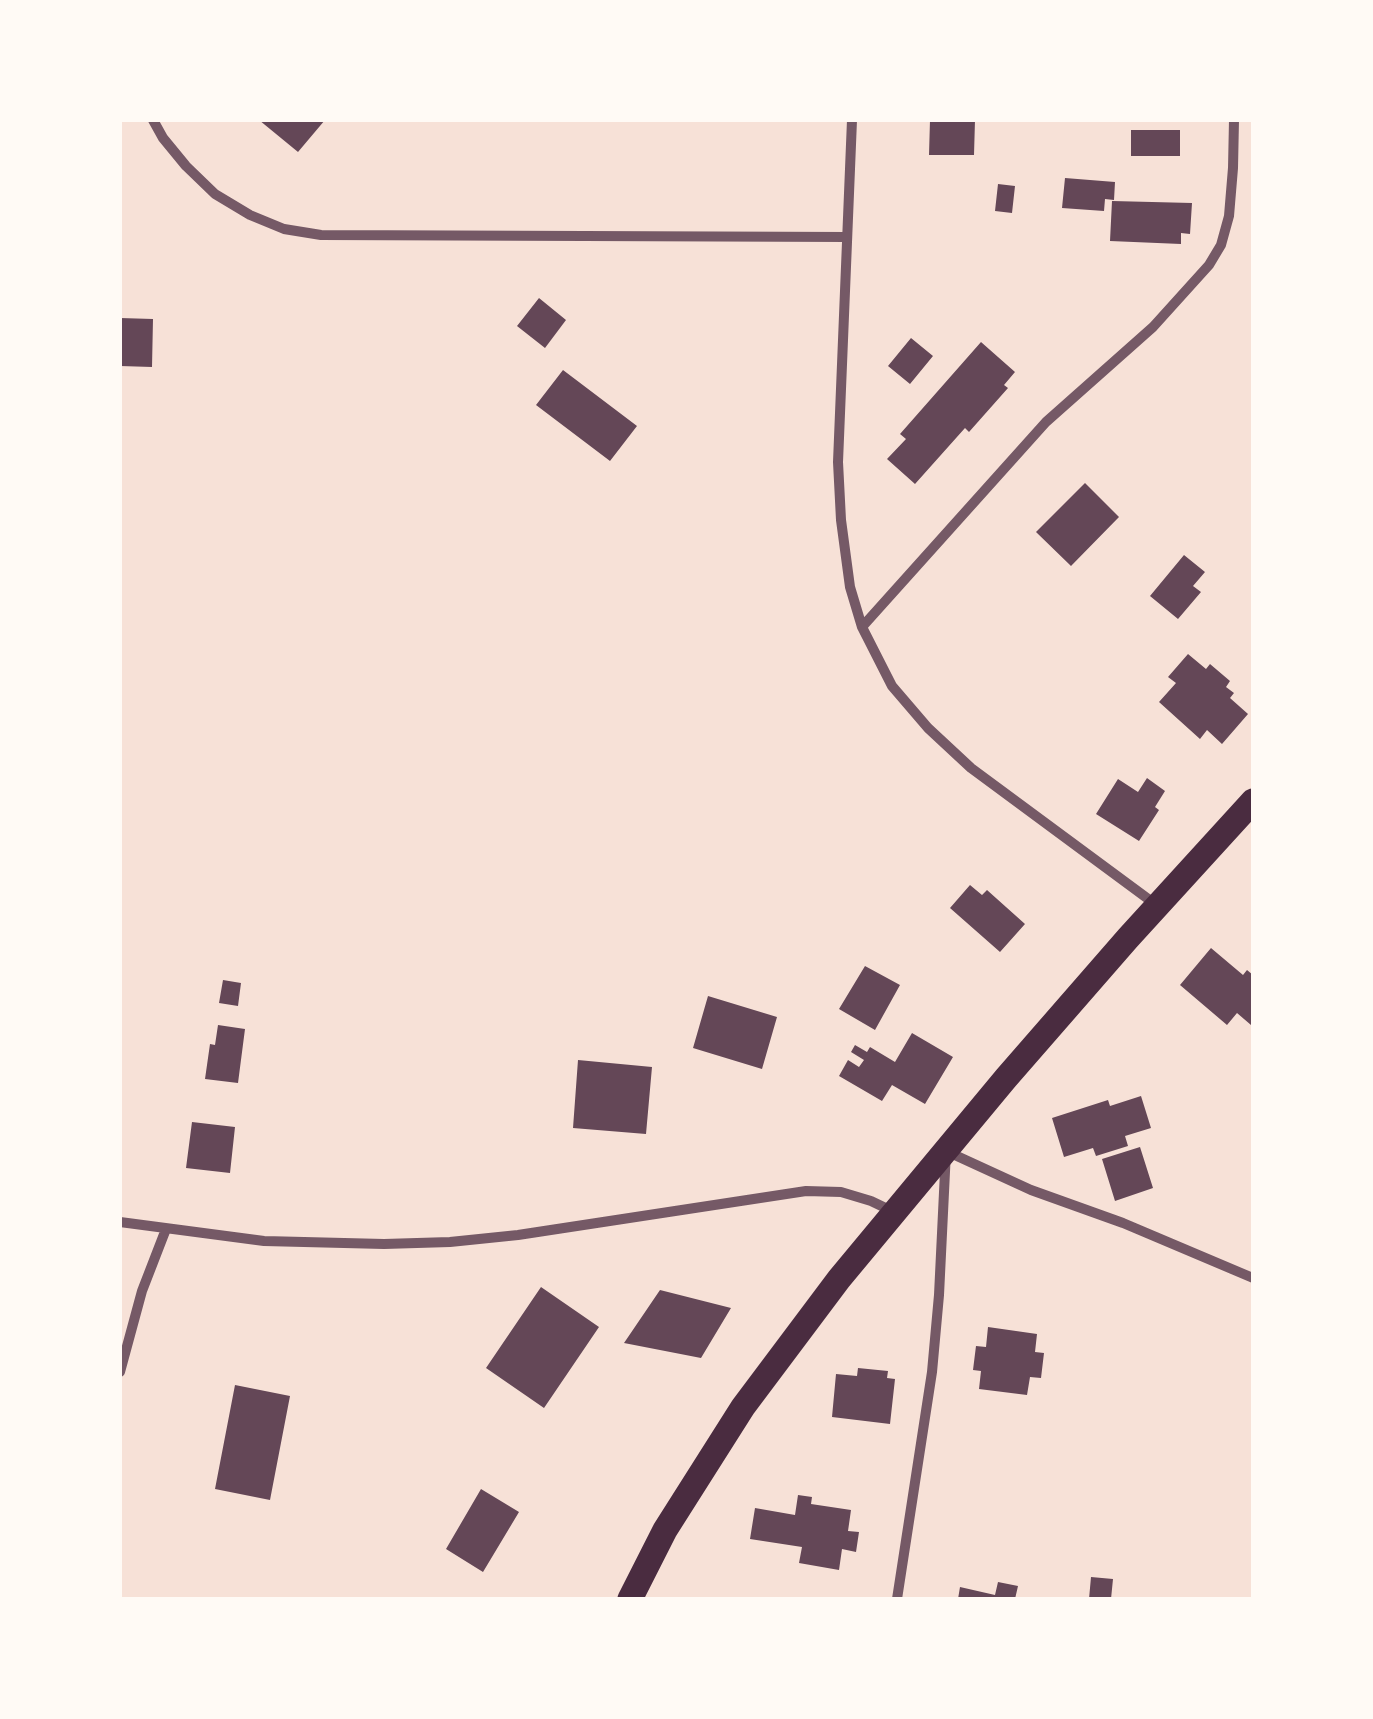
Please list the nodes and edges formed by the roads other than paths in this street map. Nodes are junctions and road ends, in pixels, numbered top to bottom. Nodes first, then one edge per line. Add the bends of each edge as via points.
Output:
1 (153, 120) edge
2 (852, 120) edge
3 (1234, 120) edge
4 (847, 238) junction
5 (862, 627) junction
6 (1253, 802) edge
7 (1158, 906) junction
8 (946, 1151) junction
9 (895, 1212) junction
10 (120, 1222) edge
11 (166, 1229) junction
12 (1253, 1278) edge
13 (120, 1372) edge
14 (630, 1599) edge
15 (897, 1599) edge

1 - 4 street via 216,194 284,229
2 - 4 street
3 - 5 street via 1232,196 1221,245 1209,265 1153,327 1046,422
4 - 5 street via 840,520
5 - 7 street via 892,686 928,728
6 - 7 main road
7 - 8 main road
8 - 9 main road
8 - 12 street
8 - 15 street via 932,1372
9 - 11 street via 842,1192 806,1191 450,1242 264,1241
9 - 14 main road via 743,1407
10 - 11 street
11 - 13 street

